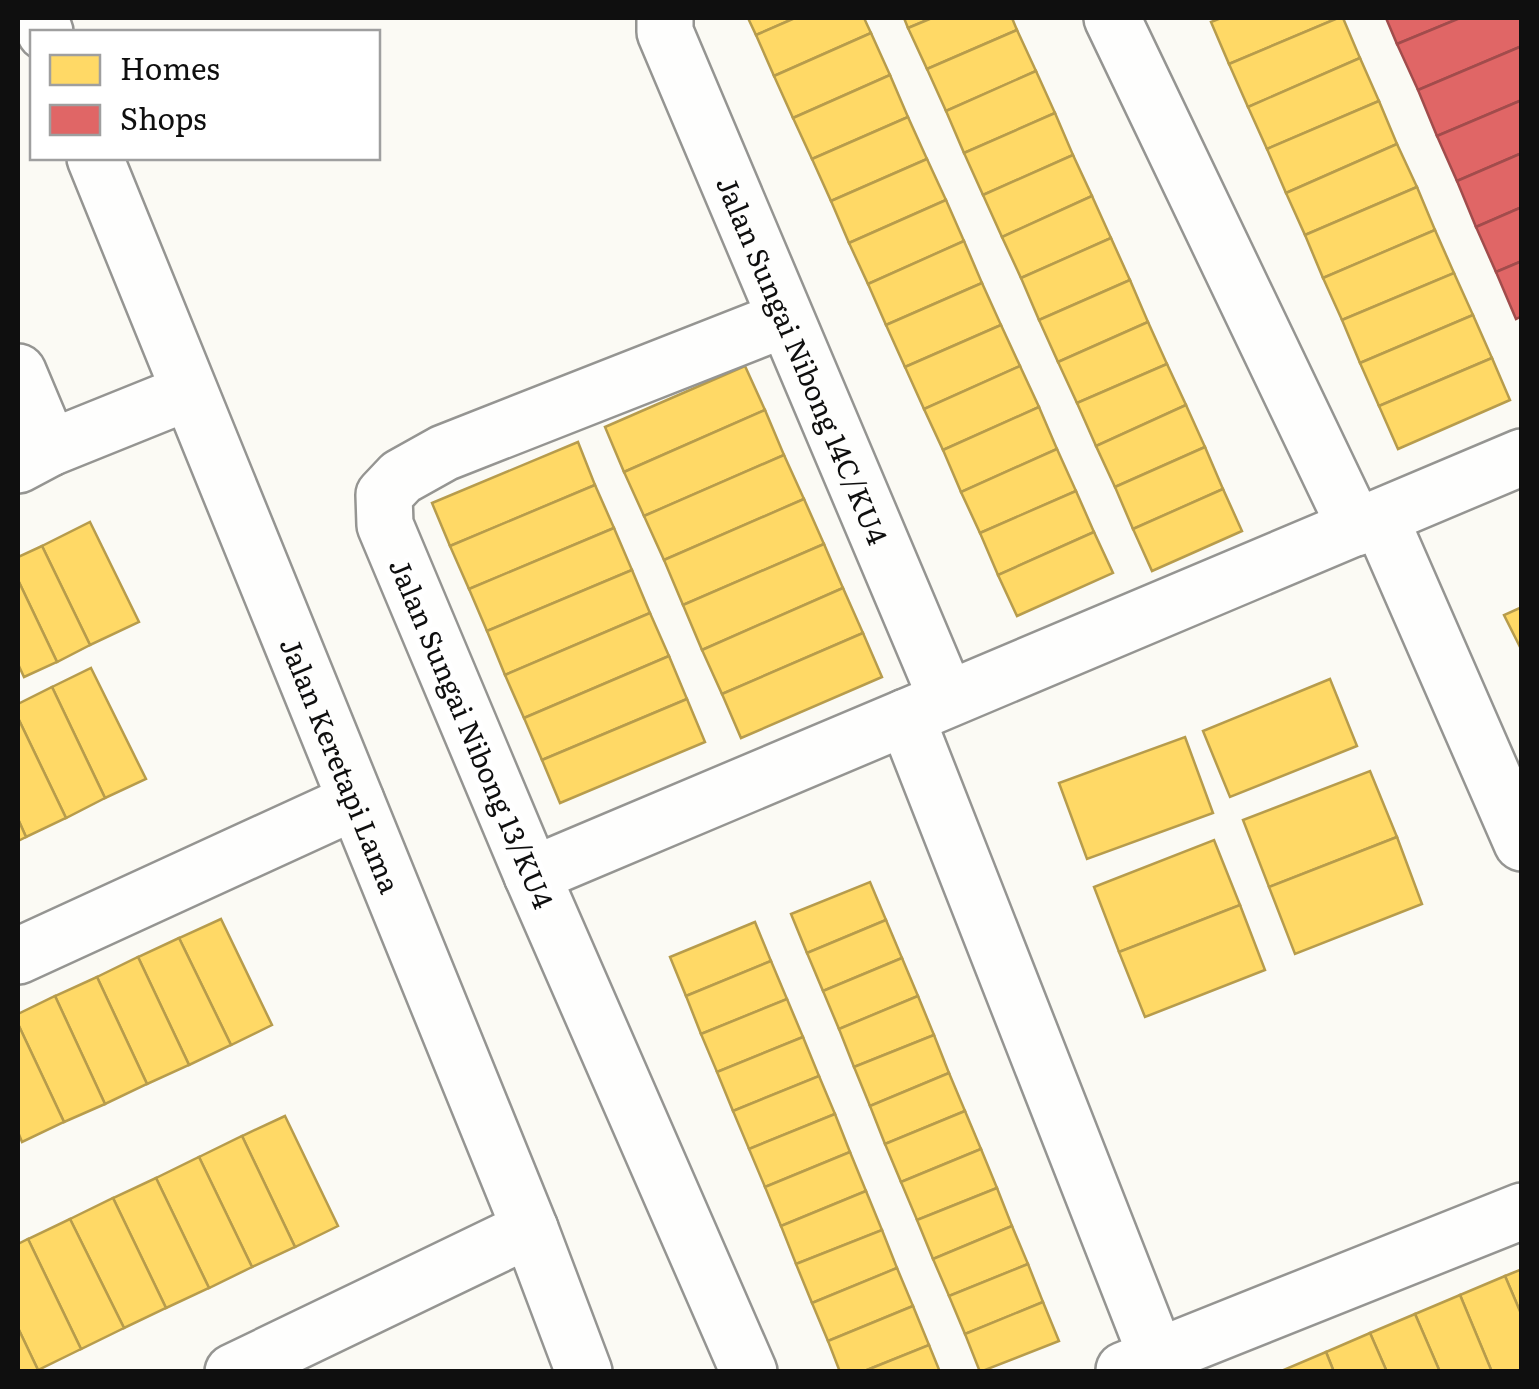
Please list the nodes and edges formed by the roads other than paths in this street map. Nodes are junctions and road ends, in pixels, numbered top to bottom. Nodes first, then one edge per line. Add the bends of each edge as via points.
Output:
1 (666, 18) edge
2 (1112, 18) edge
3 (96, 160) edge
4 (784, 320) junction
5 (18, 372) edge
6 (189, 392) junction
7 (34, 456) edge
8 (1522, 457) edge
9 (1368, 523) junction
10 (927, 708) junction
11 (356, 800) junction
12 (1522, 843) edge
13 (532, 875) junction
14 (18, 956) edge
15 (1522, 1211) edge
16 (530, 1229) junction
17 (1139, 1364) edge
18 (232, 1372) edge
19 (584, 1372) edge
20 (749, 1372) edge

1 - 4 street, Jalan Sungai Nibong 14C/KU4 via 665,32
2 - 9 street
3 - 6 street, Jalan Keretapi Lama
4 - 10 street, Jalan Sungai Nibong 14C/KU4
4 - 13 street, Jalan Sungai Nibong 13/KU4 via 444,453 384,495 385,525
5 - 7 street
6 - 7 street
6 - 11 street, Jalan Keretapi Lama
8 - 9 street
9 - 10 street
9 - 12 street
10 - 13 street
10 - 17 street, Jalan Sungai Nibong 14C/KU4
11 - 14 street
11 - 16 street, Jalan Keretapi Lama
13 - 20 street, Jalan Sungai Nibong 13/KU4
15 - 17 street
16 - 18 street
16 - 19 street, Jalan Keretapi Lama

